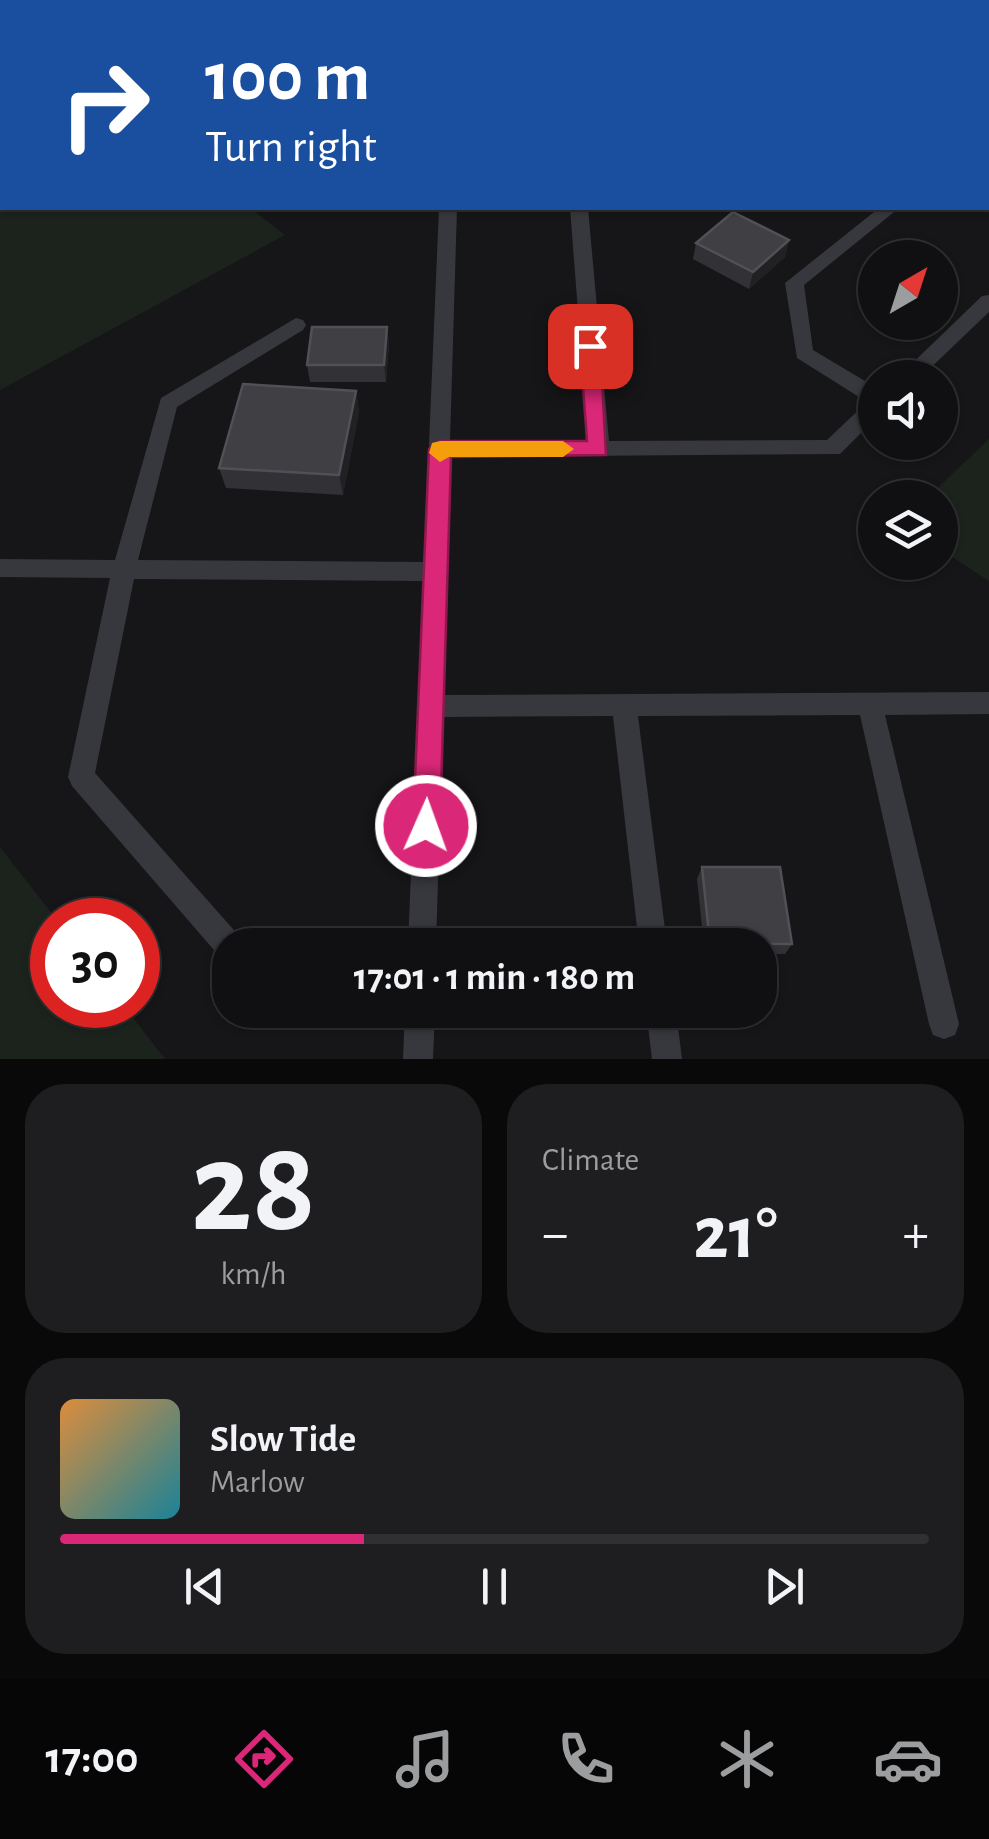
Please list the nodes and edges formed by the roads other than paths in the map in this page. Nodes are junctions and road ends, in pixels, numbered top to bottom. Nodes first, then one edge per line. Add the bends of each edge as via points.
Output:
1 (448, 210) edge
2 (579, 210) edge
3 (887, 210) edge
4 (989, 300) edge
5 (296, 325) dead end
6 (926, 360) edge
7 (858, 387) edge
8 (858, 424) edge
9 (440, 449) junction
10 (598, 449) junction
11 (0, 568) edge
12 (124, 569) junction
13 (435, 572) junction
14 (989, 702) edge
15 (870, 704) junction
16 (624, 705) junction
17 (430, 706) junction
18 (213, 928) edge
19 (423, 928) edge
20 (651, 928) edge
21 (944, 1024) dead end
22 (419, 1028) edge
23 (663, 1028) edge
24 (418, 1059) edge
25 (667, 1059) edge

1 - 9 street
2 - 10 street
3 - 7 street via 794,283 804,353
4 - 6 street
5 - 12 street via 168,403
8 - 10 street via 832,448
9 - 10 street
9 - 13 street
11 - 12 street
12 - 13 street
12 - 18 street via 82,777
13 - 17 street
14 - 15 street
15 - 16 street
15 - 21 street
16 - 17 street
16 - 20 street
17 - 19 street
22 - 24 street
23 - 25 street

